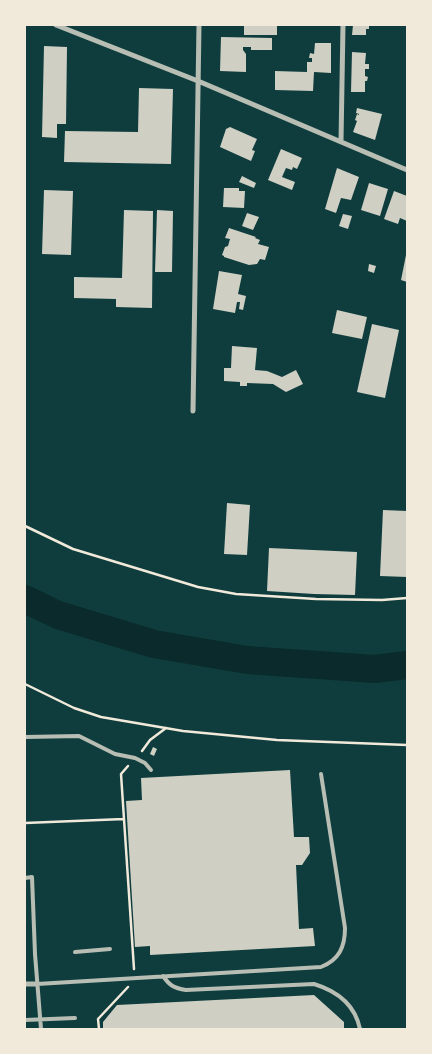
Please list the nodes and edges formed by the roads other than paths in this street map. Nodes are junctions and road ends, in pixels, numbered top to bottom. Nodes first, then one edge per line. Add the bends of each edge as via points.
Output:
1 (56, 25) edge
2 (199, 25) edge
3 (343, 25) edge
4 (198, 81) junction
5 (341, 142) junction
6 (407, 170) edge
7 (193, 410) dead end
8 (25, 737) edge
9 (151, 770) dead end
10 (321, 774) dead end
11 (25, 878) edge
12 (110, 948) dead end
13 (76, 952) dead end
14 (163, 976) junction
15 (25, 984) edge
16 (37, 984) junction
17 (75, 1018) dead end
18 (40, 1019) junction
19 (25, 1020) edge
20 (41, 1029) edge
21 (360, 1029) edge

1 - 4 street
2 - 4 street
3 - 5 street
4 - 5 street
4 - 7 street
5 - 6 street
8 - 9 lane via 79,736 116,754 135,758
10 - 14 lane via 346,928 340,953 321,967
11 - 16 lane via 32,877
12 - 13 lane
14 - 16 lane
14 - 21 lane via 174,988 186,990 314,984 347,1002 358,1018
15 - 16 street
16 - 18 lane
17 - 18 lane
18 - 19 lane
18 - 20 lane

